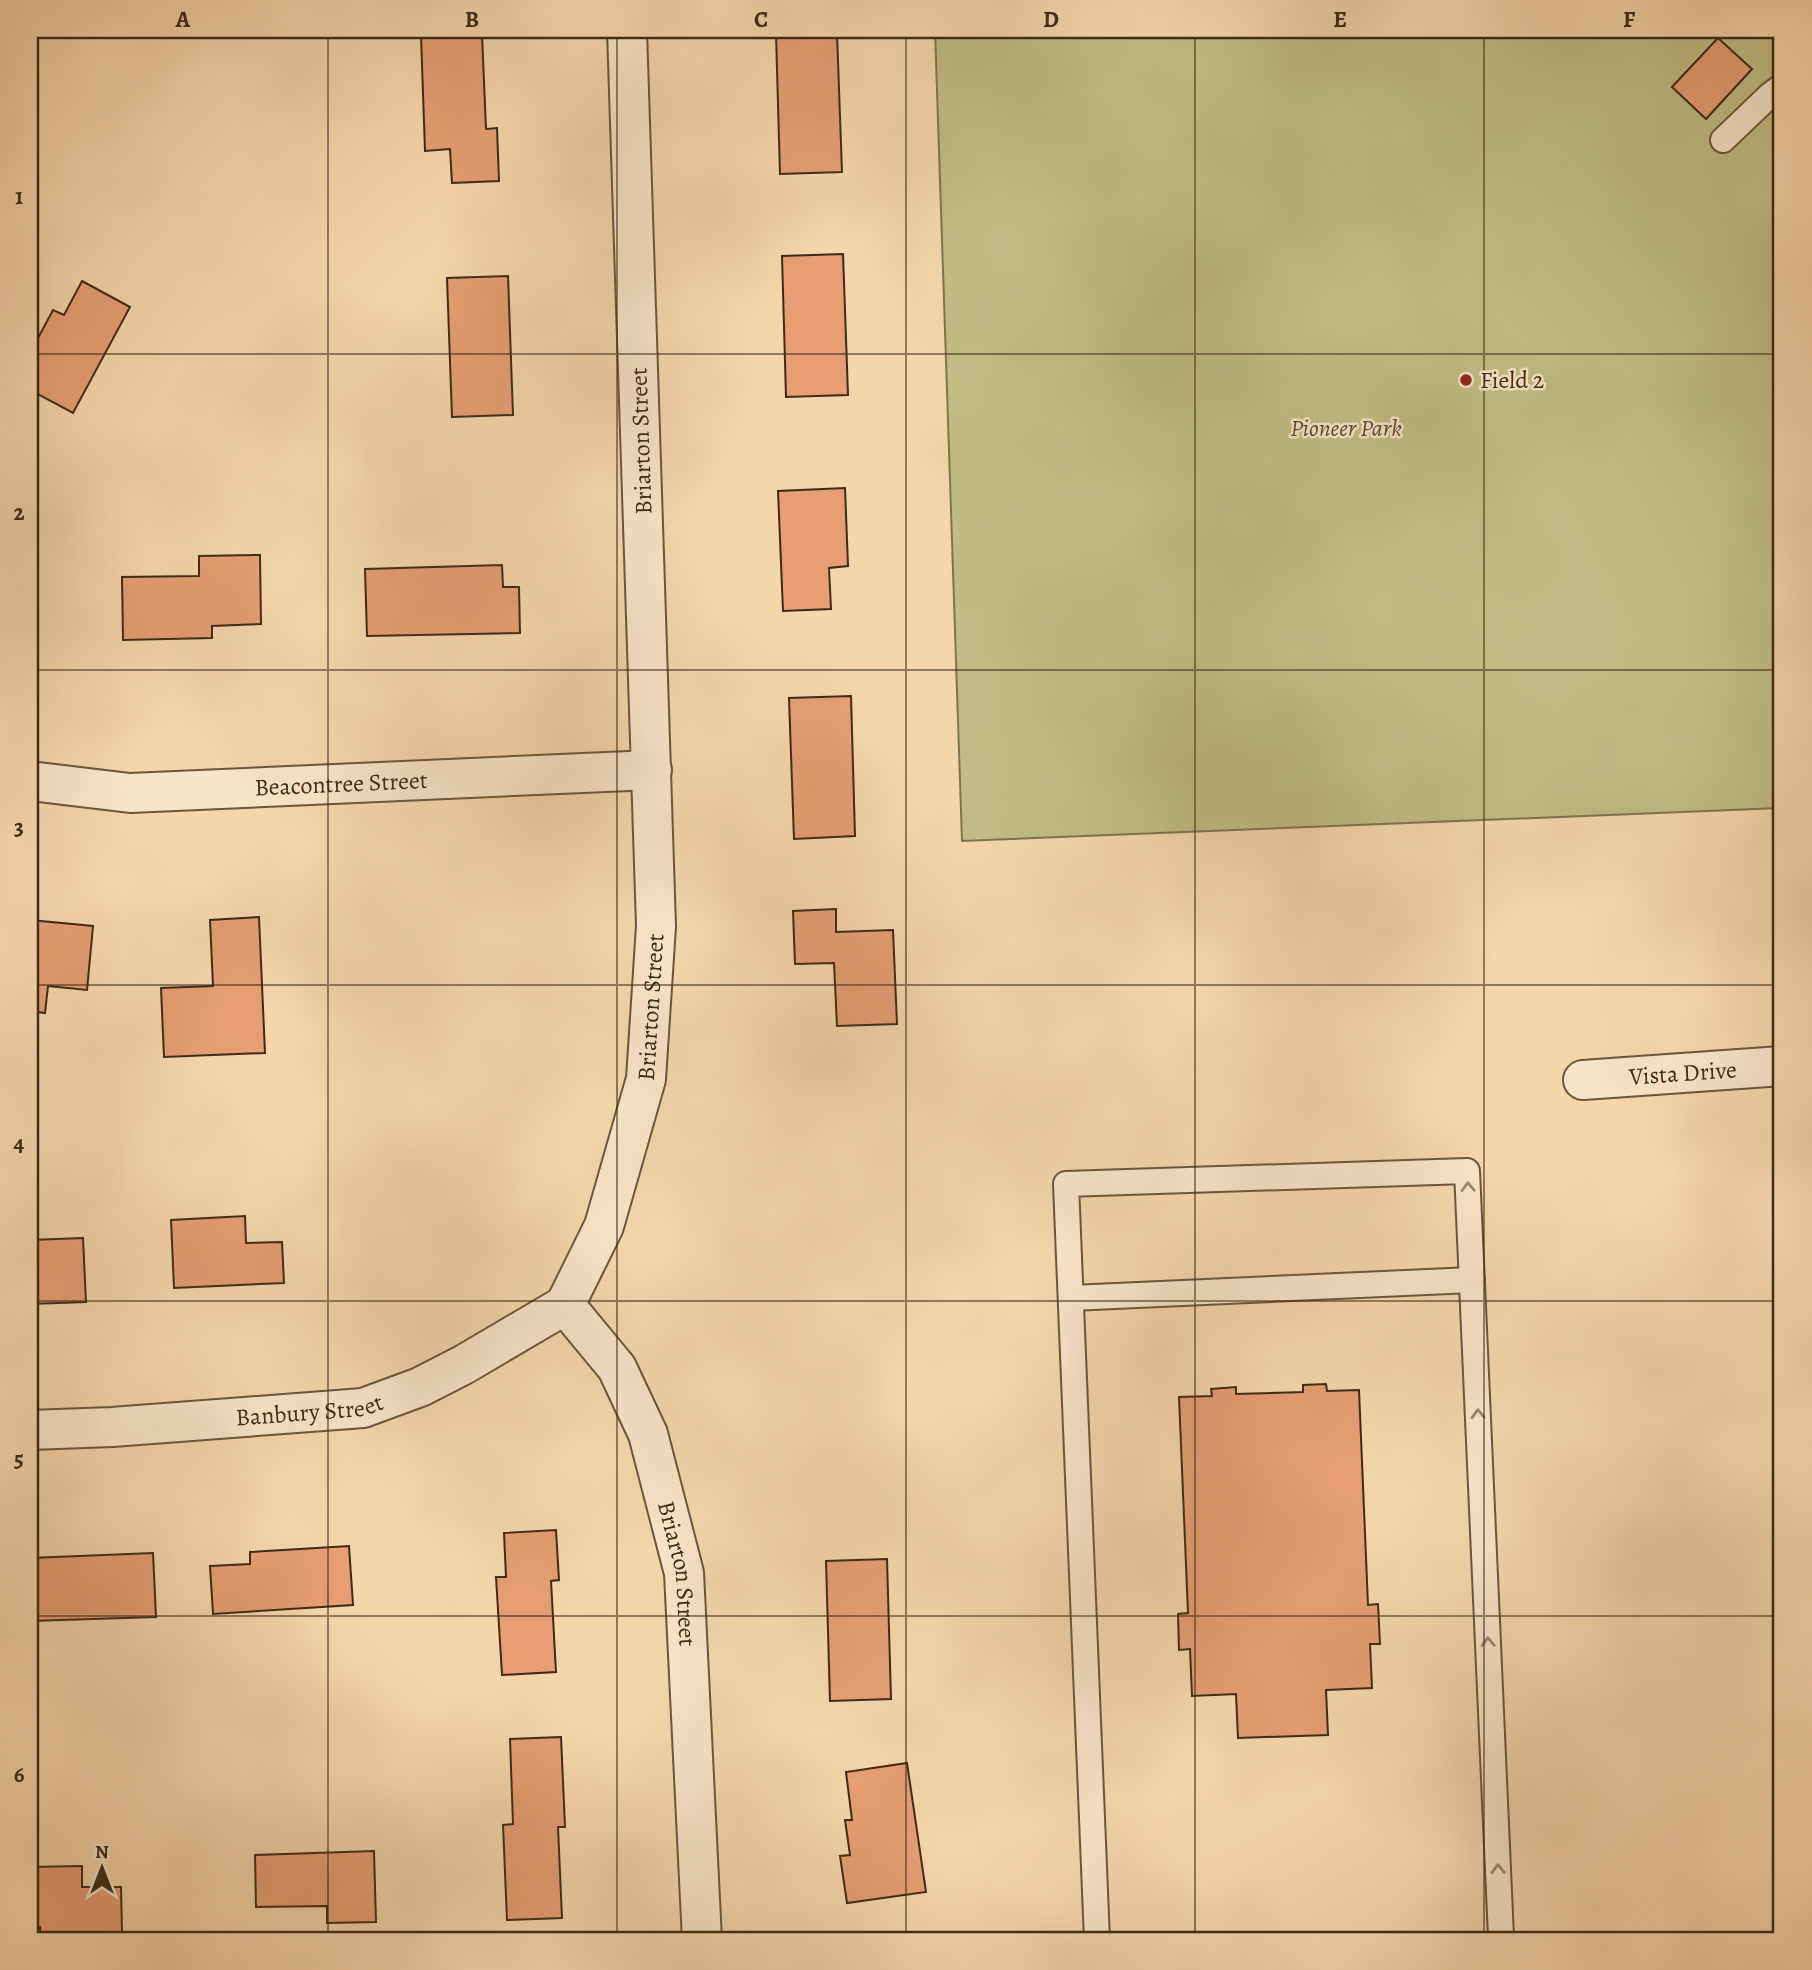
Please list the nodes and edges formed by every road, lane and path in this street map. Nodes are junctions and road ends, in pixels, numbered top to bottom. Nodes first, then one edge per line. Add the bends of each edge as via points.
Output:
1 (628, 30) edge
2 (1782, 86) edge
3 (1723, 140) dead end
4 (652, 770) junction
5 (30, 781) edge
6 (1782, 1066) edge
7 (1583, 1080) dead end
8 (1472, 1280) junction
9 (1071, 1298) junction
10 (565, 1305) junction
11 (30, 1430) edge
12 (1500, 1937) dead end
13 (702, 1940) edge
14 (1097, 1940) edge

1 - 4 street, Briarton Street
2 - 3 lane
4 - 5 street, Beacontree Street via 130,793
4 - 10 street, Briarton Street via 656,926 646,1079 604,1226
6 - 7 street, Vista Drive
8 - 9 lane
8 -> 9 lane via 1467,1171 1066,1184
12 -> 8 lane
9 - 14 lane
10 - 11 street, Banbury Street via 420,1387 363,1408
10 - 13 street, Briarton Street via 617,1368 648,1434 684,1573

